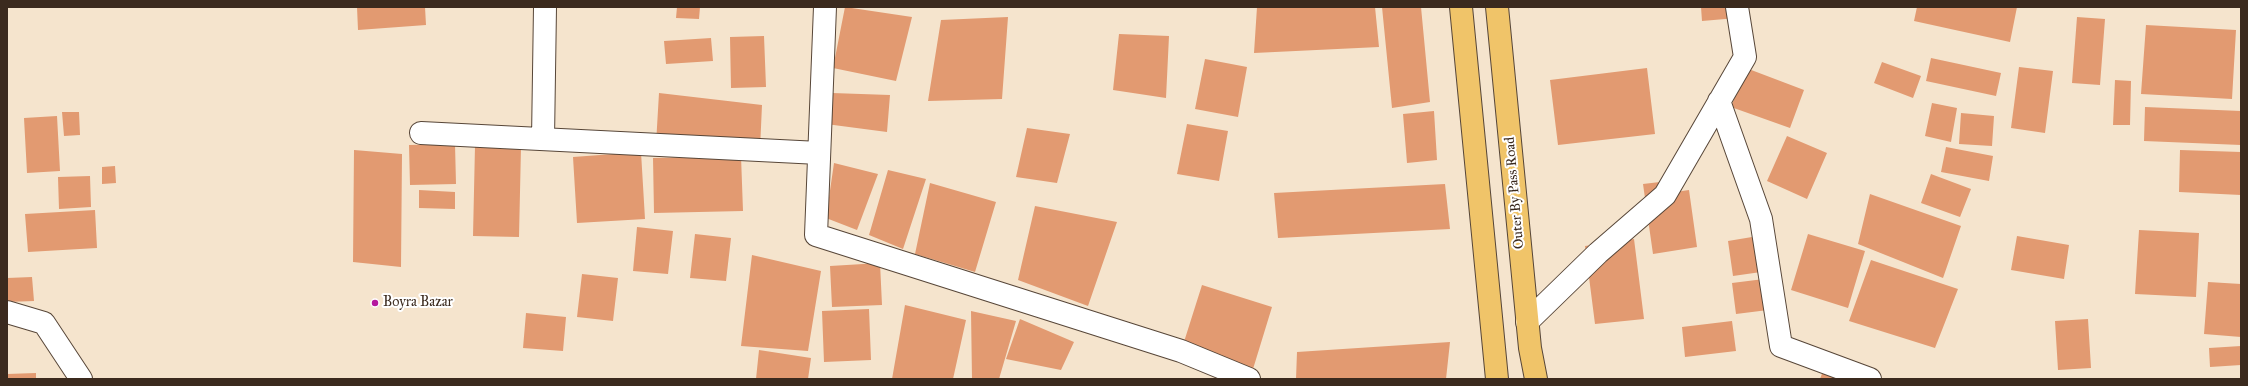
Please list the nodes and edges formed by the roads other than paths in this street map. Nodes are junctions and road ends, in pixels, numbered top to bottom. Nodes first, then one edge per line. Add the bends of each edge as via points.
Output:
1 (545, 7) edge
2 (825, 7) edge
3 (1461, 7) edge
4 (1497, 7) edge
5 (1737, 7) edge
6 (1719, 101) junction
7 (421, 133) dead end
8 (543, 139) junction
9 (819, 152) junction
10 (7, 312) edge
11 (1527, 322) junction
12 (1496, 378) edge
13 (81, 379) edge
14 (1249, 379) edge
15 (1536, 379) edge
16 (1870, 379) edge

1 - 8 street
2 - 9 street
3 - 12 main road
4 - 11 main road, Outer By Pass Road
5 - 6 street via 1745,57
6 - 11 street via 1666,195 1598,253
6 - 16 street via 1761,219 1781,346
7 - 8 street
8 - 9 street
9 - 14 street via 816,235 1181,351
10 - 13 street via 44,323
11 - 15 main road, Outer By Pass Road

